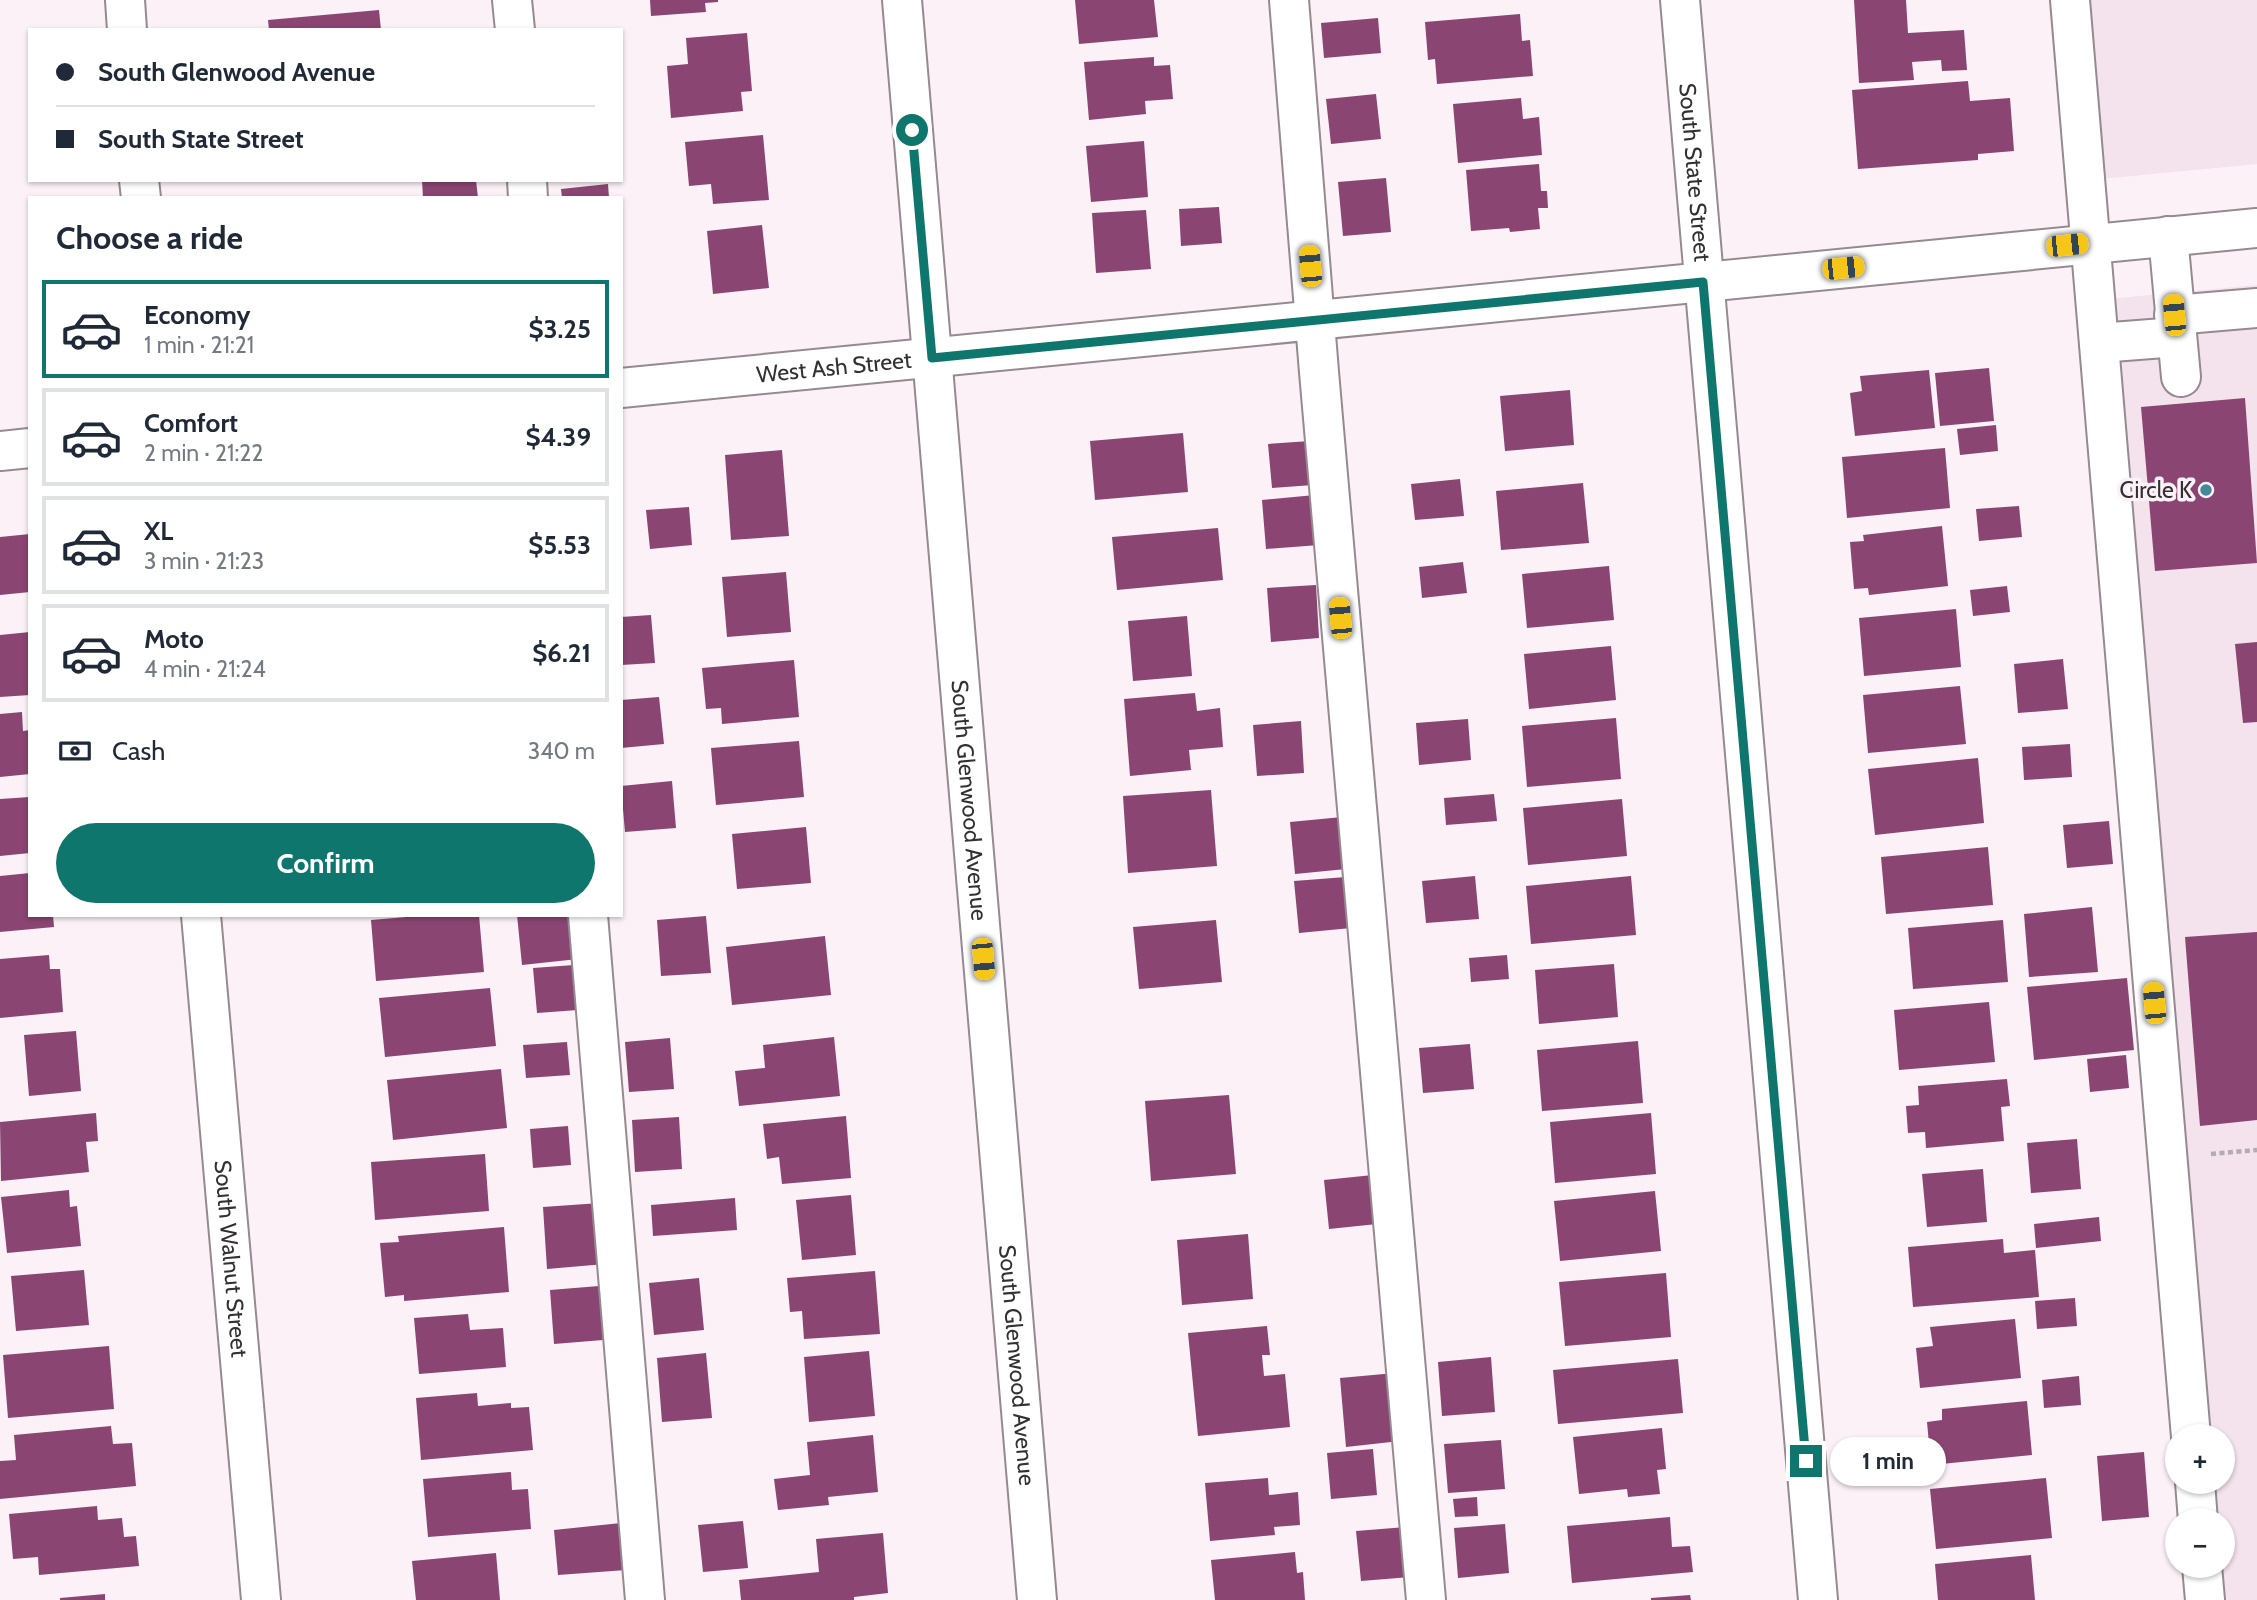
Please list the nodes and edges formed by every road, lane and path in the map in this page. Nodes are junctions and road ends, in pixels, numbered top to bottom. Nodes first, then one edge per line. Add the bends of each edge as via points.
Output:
1 (125, 0) edge
2 (512, 0) edge
3 (902, 0) edge
4 (1289, 0) edge
5 (1680, 0) edge
6 (2070, 0) edge
7 (127, 28) edge
8 (514, 28) edge
9 (2257, 228) edge
10 (2168, 236) junction
11 (2090, 242) junction
12 (1703, 282) junction
13 (2257, 308) edge
14 (1315, 320) junction
15 (2175, 326) junction
16 (2099, 343) junction
17 (932, 358) junction
18 (2181, 377) dead end
19 (623, 388) edge
20 (28, 448) edge
21 (0, 451) edge
22 (201, 917) edge
23 (588, 917) edge
24 (2257, 1150) edge
25 (2211, 1154) dead end
26 (2190, 1424) edge
27 (2203, 1578) edge
28 (261, 1600) edge
29 (645, 1600) edge
30 (1037, 1600) edge
31 (1426, 1600) edge
32 (1818, 1600) edge
33 (2205, 1600) edge

1 - 7 street
2 - 8 street
3 - 17 street, South Glenwood Avenue
4 - 14 street
5 - 12 street, South State Street
6 - 11 street
9 - 10 street, West Ash Street
10 - 11 street, West Ash Street
10 - 15 street
11 - 12 street, West Ash Street
11 - 16 street
12 - 14 street, West Ash Street
12 - 32 street, South State Street
13 - 15 street
14 - 17 street, West Ash Street
14 - 31 street
15 - 16 street
15 - 18 street
16 - 26 street
17 - 19 street, West Ash Street
17 - 30 street, South Glenwood Avenue
20 - 21 street
22 - 28 street, South Walnut Street
23 - 29 street
24 - 25 path
27 - 33 street

